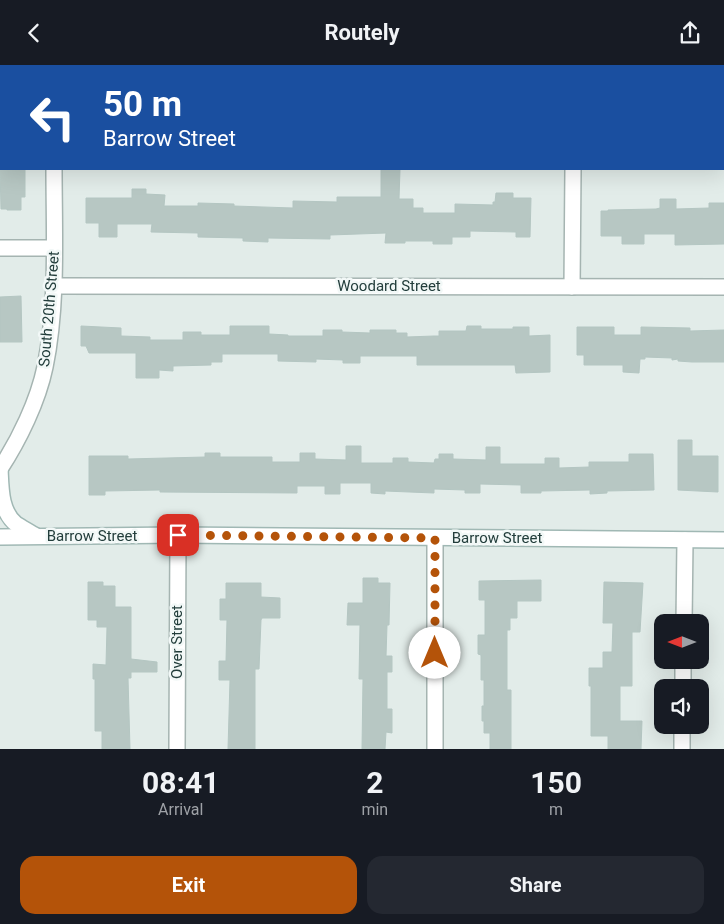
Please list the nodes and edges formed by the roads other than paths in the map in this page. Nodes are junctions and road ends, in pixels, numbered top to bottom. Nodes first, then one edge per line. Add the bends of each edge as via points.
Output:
1 (54, 170) edge
2 (573, 170) edge
3 (54, 248) junction
4 (0, 249) edge
5 (54, 286) junction
6 (572, 287) junction
7 (724, 287) edge
8 (0, 469) edge
9 (178, 535) junction
10 (36, 536) junction
11 (0, 537) edge
12 (435, 538) junction
13 (685, 539) junction
14 (724, 540) edge
15 (684, 614) edge
16 (682, 734) edge
17 (177, 749) edge
18 (435, 749) edge
19 (682, 749) edge

1 - 3 street, South 20th Street
2 - 6 street
3 - 4 street
3 - 5 street, South 20th Street
5 - 6 street, Woodard Street
5 - 8 street, South 20th Street via 45,368 30,414
6 - 7 street, Woodard Street
8 - 10 street via 3,502 8,513 15,523
9 - 10 street, Barrow Street
9 - 12 street, Barrow Street
9 - 17 street, Over Street
10 - 11 street, Barrow Street
12 - 13 street, Barrow Street
12 - 18 street
13 - 14 street, Barrow Street
13 - 15 street
16 - 19 street

